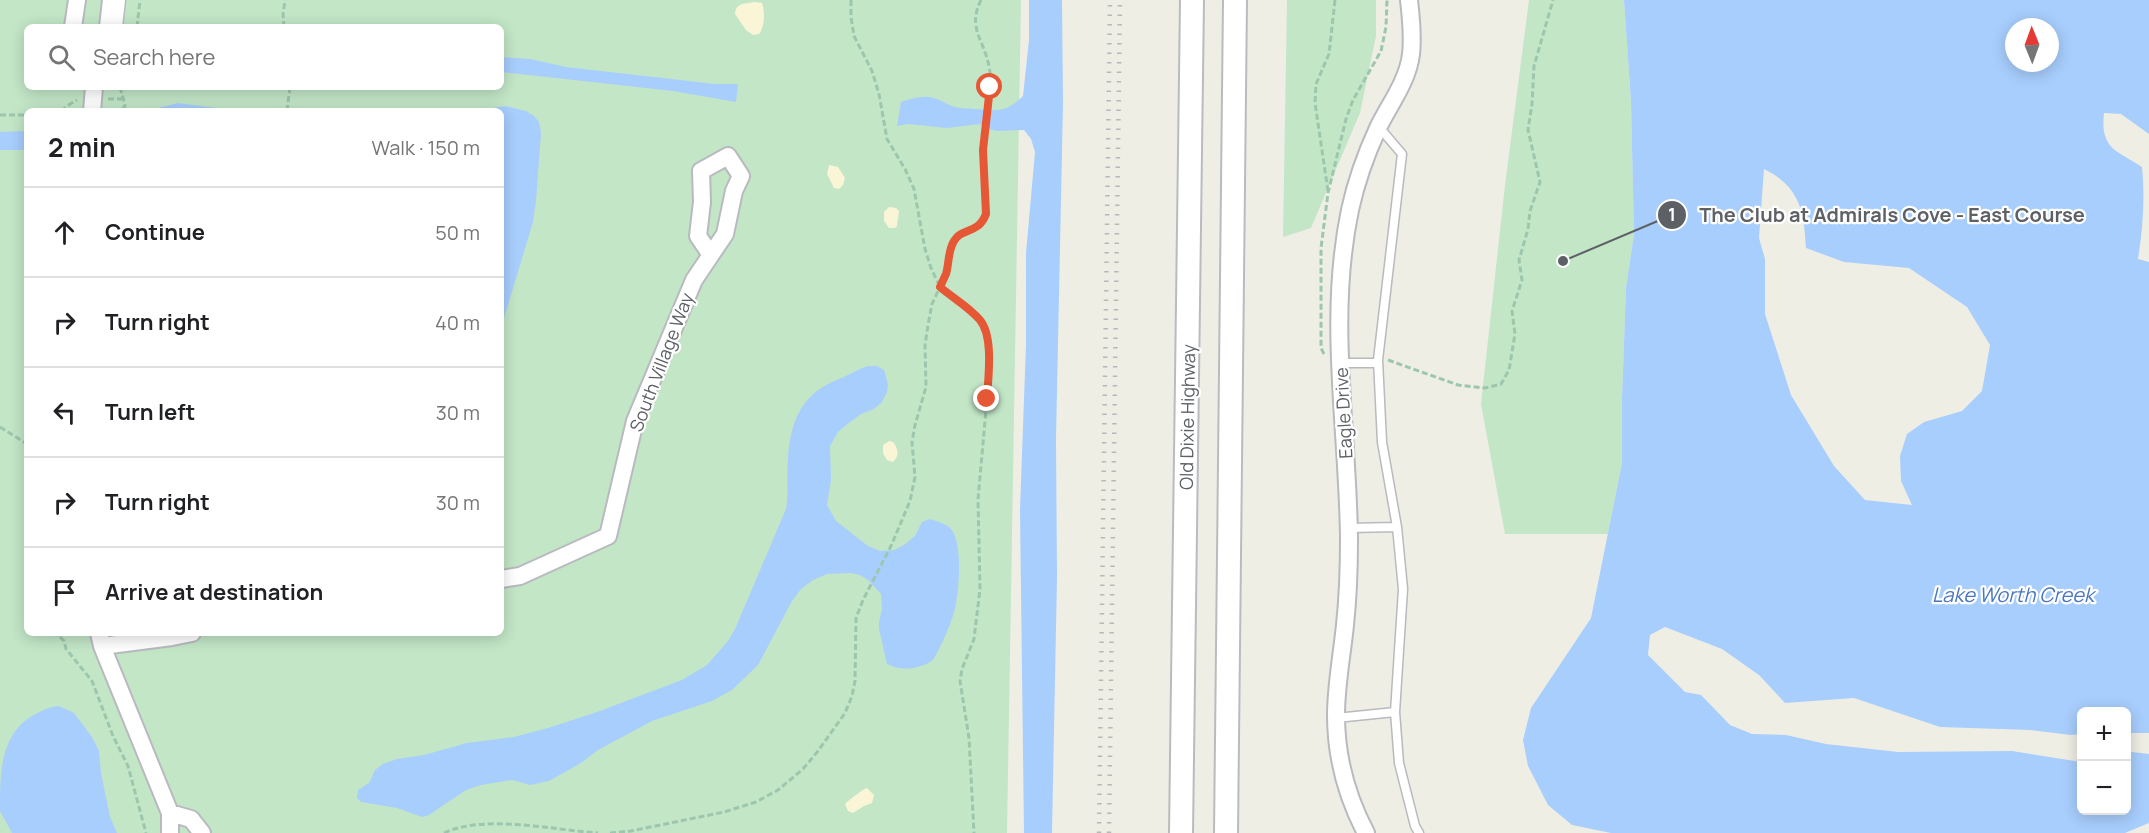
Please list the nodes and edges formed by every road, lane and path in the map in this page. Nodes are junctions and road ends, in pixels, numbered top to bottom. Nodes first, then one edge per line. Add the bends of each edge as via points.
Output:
1 (77, 0) edge
2 (111, 0) edge
3 (121, 0) edge
4 (140, 0) edge
5 (285, 0) edge
6 (851, 0) edge
7 (981, 0) edge
8 (1192, 0) edge
9 (1235, 0) edge
10 (1335, 0) edge
11 (1409, 0) edge
12 (1553, 0) edge
13 (73, 24) edge
14 (108, 24) edge
15 (118, 24) edge
16 (137, 24) edge
17 (285, 24) edge
18 (94, 90) edge
19 (121, 90) edge
20 (290, 90) edge
21 (92, 108) edge
22 (124, 108) edge
23 (287, 108) edge
24 (24, 115) edge
25 (0, 116) edge
26 (1378, 126) junction
27 (1328, 192) dead end
28 (711, 255) junction
29 (940, 287) junction
30 (1383, 361) junction
31 (1340, 363) junction
32 (0, 427) edge
33 (24, 442) edge
34 (1397, 527) junction
35 (1349, 528) junction
36 (504, 579) edge
37 (59, 636) edge
38 (177, 636) edge
39 (100, 639) edge
40 (1395, 712) junction
41 (1336, 718) junction
42 (170, 813) junction
43 (146, 833) edge
44 (170, 833) edge
45 (202, 833) edge
46 (444, 833) edge
47 (598, 833) edge
48 (610, 833) edge
49 (974, 833) edge
50 (1181, 833) edge
51 (1226, 833) edge
52 (1366, 833) edge
53 (1419, 833) edge

1 - 13 street
2 - 14 street
3 - 15 lane
4 - 16 path
5 - 17 path
6 - 29 path via 854,36 872,71 887,139 914,189 925,249
7 - 29 path via 975,22 977,37 990,67 983,161 986,214 983,223 954,240
8 - 50 main road, Old Dixie Highway
9 - 51 main road
10 - 27 path via 1329,54 1316,84 1315,103
11 - 26 street, Eagle Drive via 1411,54 1397,92
12 - 30 path via 1534,66 1528,130 1540,182 1519,260 1522,280 1512,311 1515,334 1509,370 1501,384 1485,388 1458,385 1399,362
18 - 21 street
19 - 22 path
20 - 23 path
24 - 25 path
26 - 30 lane via 1402,154
26 - 31 street, Eagle Drive via 1358,178 1346,237 1339,300
28 - 28 street, South Village Way via 725,234 741,176 728,156 701,171 698,236
28 - 36 street, South Village Way via 694,280 635,421 608,536 520,576
29 - 48 path via 932,304 925,345 926,387 912,442 915,477 910,501 856,618 855,681 845,713 803,768 778,790 756,802 724,812
29 - 49 path via 980,320 988,348 978,499 980,589 974,639 960,681 969,738
30 - 31 lane
30 - 34 lane via 1382,442
31 - 35 street, Eagle Drive
32 - 33 path
34 - 35 lane
34 - 40 lane via 1403,589
35 - 41 street, Eagle Drive
37 - 43 path via 92,681 128,766
38 - 39 street
39 - 42 street
40 - 41 lane
40 - 53 lane via 1399,763
41 - 52 street, Eagle Drive via 1344,776
42 - 44 street
42 - 45 street via 191,819
46 - 47 path via 456,827 497,825

